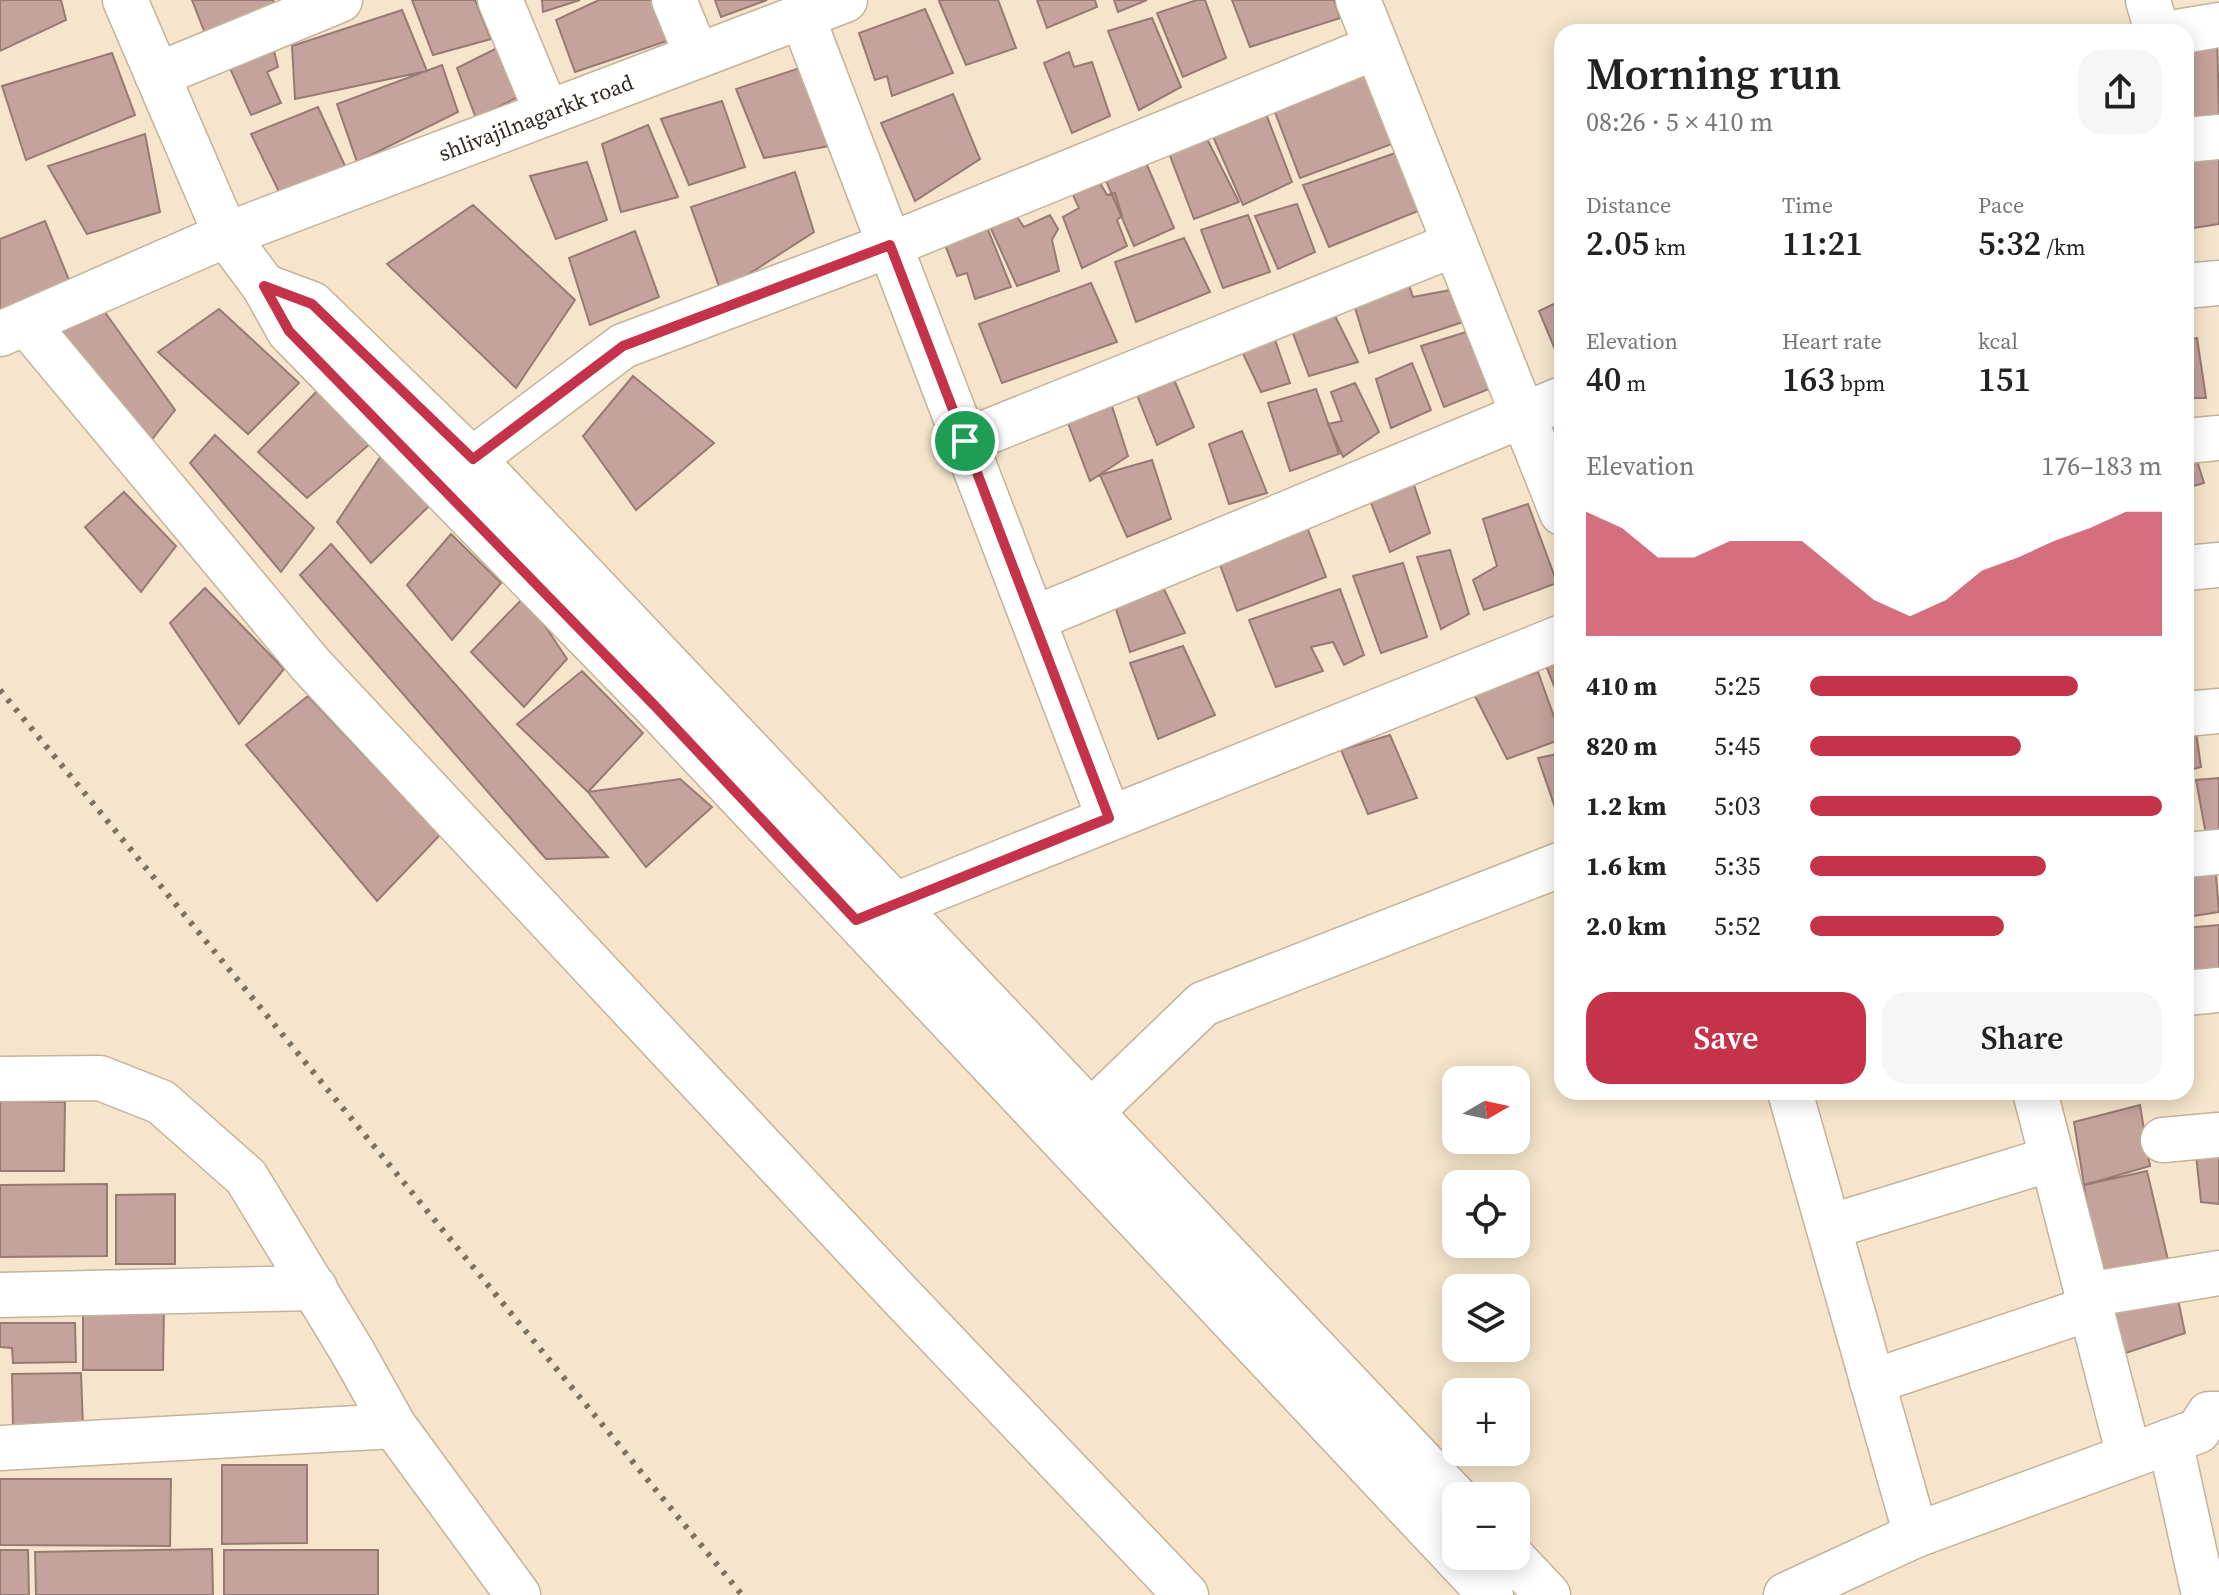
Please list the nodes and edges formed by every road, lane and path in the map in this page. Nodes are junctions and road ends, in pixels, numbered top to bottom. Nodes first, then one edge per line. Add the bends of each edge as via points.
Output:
1 (125, 0) edge
2 (500, 0) edge
3 (674, 0) edge
4 (845, 0) edge
5 (1358, 0) edge
6 (2148, 0) edge
7 (337, 1) edge
8 (802, 16) junction
9 (2155, 24) edge
10 (2219, 25) edge
11 (2194, 29) edge
12 (1376, 47) junction
13 (697, 56) junction
14 (157, 75) junction
15 (547, 113) junction
16 (2219, 137) edge
17 (2194, 139) edge
18 (226, 235) junction
19 (1455, 244) junction
20 (890, 245) junction
21 (2219, 283) edge
22 (2194, 285) edge
23 (264, 286) junction
24 (13, 329) edge
25 (1543, 407) edge
26 (2219, 438) edge
27 (2194, 440) edge
28 (965, 441) junction
29 (473, 459) junction
30 (1554, 468) edge
31 (2219, 565) edge
32 (2194, 567) edge
33 (1033, 619) junction
34 (1554, 640) edge
35 (2219, 711) edge
36 (2194, 713) edge
37 (1109, 818) junction
38 (2219, 852) edge
39 (2194, 854) edge
40 (1554, 867) edge
41 (876, 912) junction
42 (2219, 990) edge
43 (2194, 992) edge
44 (0, 1079) edge
45 (1792, 1100) edge
46 (2037, 1100) edge
47 (1091, 1112) junction
48 (2219, 1135) edge
49 (2163, 1140) dead end
50 (2051, 1159) junction
51 (1829, 1227) junction
52 (2219, 1273) edge
53 (315, 1288) junction
54 (0, 1295) edge
55 (2089, 1302) junction
56 (1872, 1382) junction
57 (2219, 1414) edge
58 (394, 1426) junction
59 (2170, 1441) junction
60 (0, 1448) edge
61 (2129, 1456) junction
62 (1442, 1483) edge
63 (1916, 1535) junction
64 (1524, 1570) edge
65 (2207, 1575) edge
66 (518, 1595) edge
67 (1186, 1595) edge
68 (1491, 1595) edge
69 (1548, 1595) edge
70 (1786, 1595) edge

1 - 14 street
2 - 15 street
3 - 13 street
4 - 8 street, shlivajilnagarkk road
5 - 12 street
6 - 9 street
7 - 14 street
8 - 13 street, shlivajilnagarkk road
8 - 20 street
10 - 11 street
12 - 19 street
12 - 20 street
13 - 15 street, shlivajilnagarkk road
14 - 18 street
15 - 18 street, shlivajilnagarkk road
16 - 17 street
18 - 23 street
18 - 24 street, shlivajilnagarkk road
19 - 25 street
19 - 28 street
20 - 28 street
20 - 29 street via 623,346
21 - 22 street
23 - 29 street via 312,304
23 - 41 street via 289,331 655,706
24 - 67 street via 311,665
25 - 30 street
25 - 33 street
26 - 27 street
28 - 33 street
29 - 41 street
31 - 32 street
33 - 37 street
34 - 37 street
35 - 36 street
37 - 41 street
38 - 39 street
40 - 47 street via 1203,1004
41 - 47 street
41 - 68 street
42 - 43 street
44 - 53 street via 100,1078 161,1102 246,1177
45 - 51 street
46 - 50 street
47 - 62 street
48 - 49 street
50 - 51 street
50 - 55 street
51 - 56 street
52 - 55 street
53 - 54 street
53 - 58 street
55 - 56 street
55 - 61 street
56 - 63 street
57 - 59 street via 2209,1414 2198,1431
58 - 60 street
58 - 66 street
59 - 61 street
59 - 65 street
61 - 63 street
63 - 70 street
64 - 69 street

